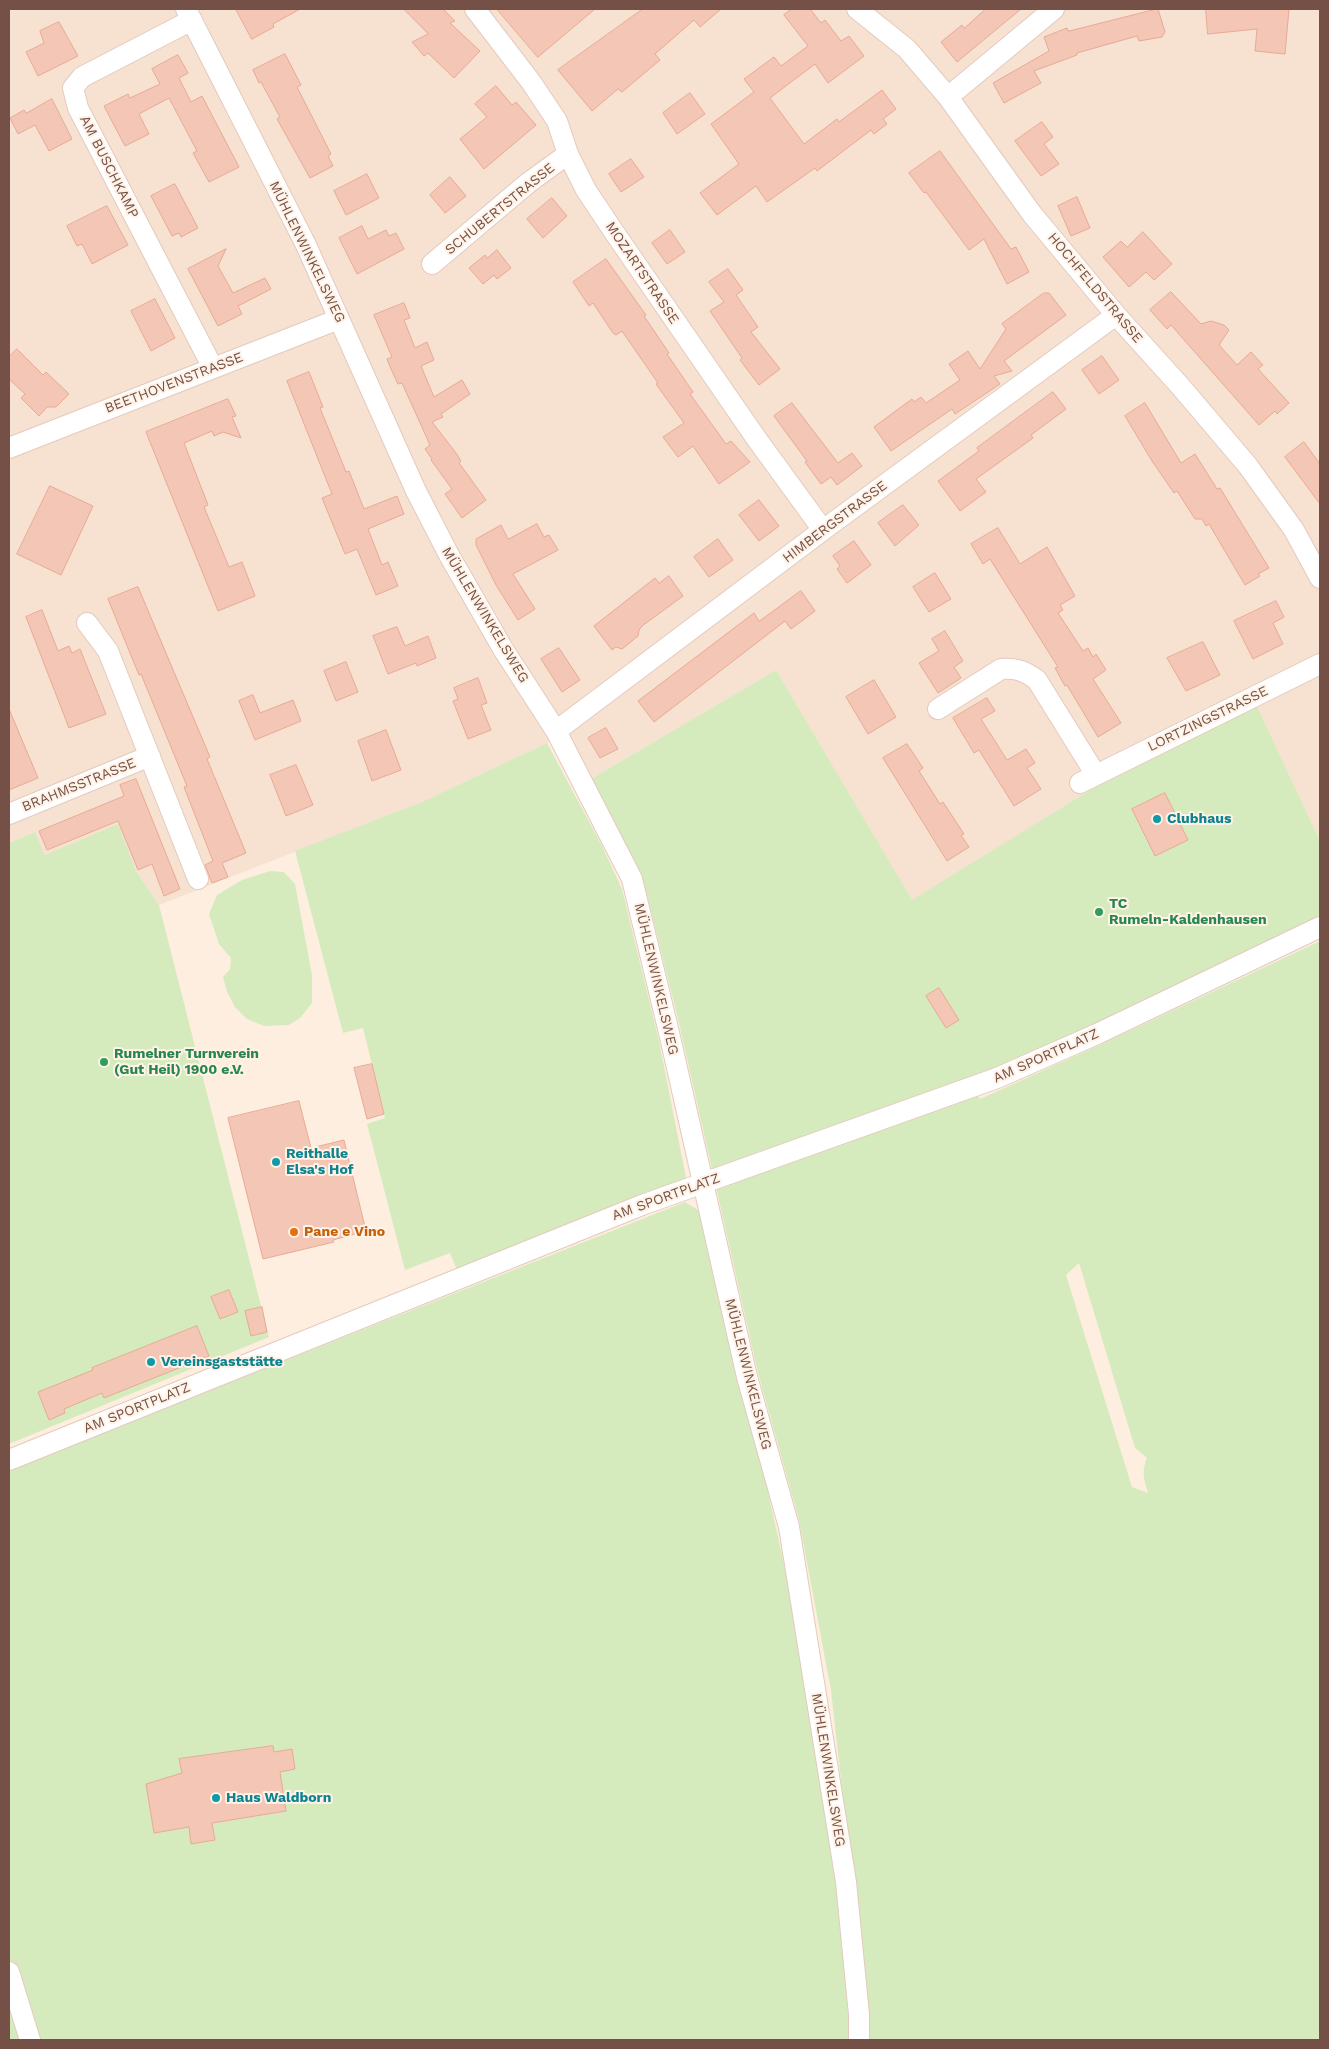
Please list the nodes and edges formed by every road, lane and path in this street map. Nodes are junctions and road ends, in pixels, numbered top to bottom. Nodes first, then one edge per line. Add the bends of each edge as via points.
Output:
1 (475, 9) edge
2 (857, 9) edge
3 (1054, 9) edge
4 (189, 14) edge
5 (948, 97) junction
6 (568, 154) junction
7 (432, 264) dead end
8 (1116, 315) junction
9 (339, 319) junction
10 (212, 368) junction
11 (9, 448) edge
12 (823, 530) junction
13 (1320, 578) edge
14 (87, 623) dead end
15 (1320, 664) edge
16 (938, 709) dead end
17 (556, 731) junction
18 (150, 756) junction
19 (9, 814) edge
20 (198, 879) dead end
21 (1320, 927) edge
22 (702, 1184) junction
23 (9, 1460) edge
24 (9, 1972) edge
25 (30, 2040) edge
26 (859, 2040) edge

1 - 6 street, MOZARTSTRASSE via 557,120
2 - 5 street, HOCHFELDSTRASSE via 907,50
3 - 5 street
4 - 9 street, MÜHLENWINKELSWEG via 306,245
4 - 10 street, AM BUSCHKAMP via 82,77 73,88 78,108
5 - 8 street, HOCHFELDSTRASSE via 1032,214
6 - 7 street, SCHUBERTSTRASSE via 528,183
6 - 12 street, MOZARTSTRASSE via 586,190 614,232
8 - 12 street, HIMBERGSTRASSE
8 - 13 street, HOCHFELDSTRASSE via 1248,466 1294,530
9 - 10 street, BEETHOVENSTRASSE
9 - 17 street, MÜHLENWINKELSWEG via 412,483 445,547 503,649
10 - 11 street, BEETHOVENSTRASSE
12 - 17 street, HIMBERGSTRASSE
14 - 18 street, BRAHMSSTRASSE via 108,651
15 - 16 street, LORTZINGSTRASSE via 1088,779 1037,680 1025,670 1001,669
17 - 22 street, MÜHLENWINKELSWEG via 632,879
18 - 19 street, BRAHMSSTRASSE
18 - 20 street, BRAHMSSTRASSE
21 - 22 street, AM SPORTPLATZ via 997,1078
22 - 23 street, AM SPORTPLATZ via 642,1204
22 - 26 street, MÜHLENWINKELSWEG via 747,1377 789,1527 846,1882
24 - 25 street

